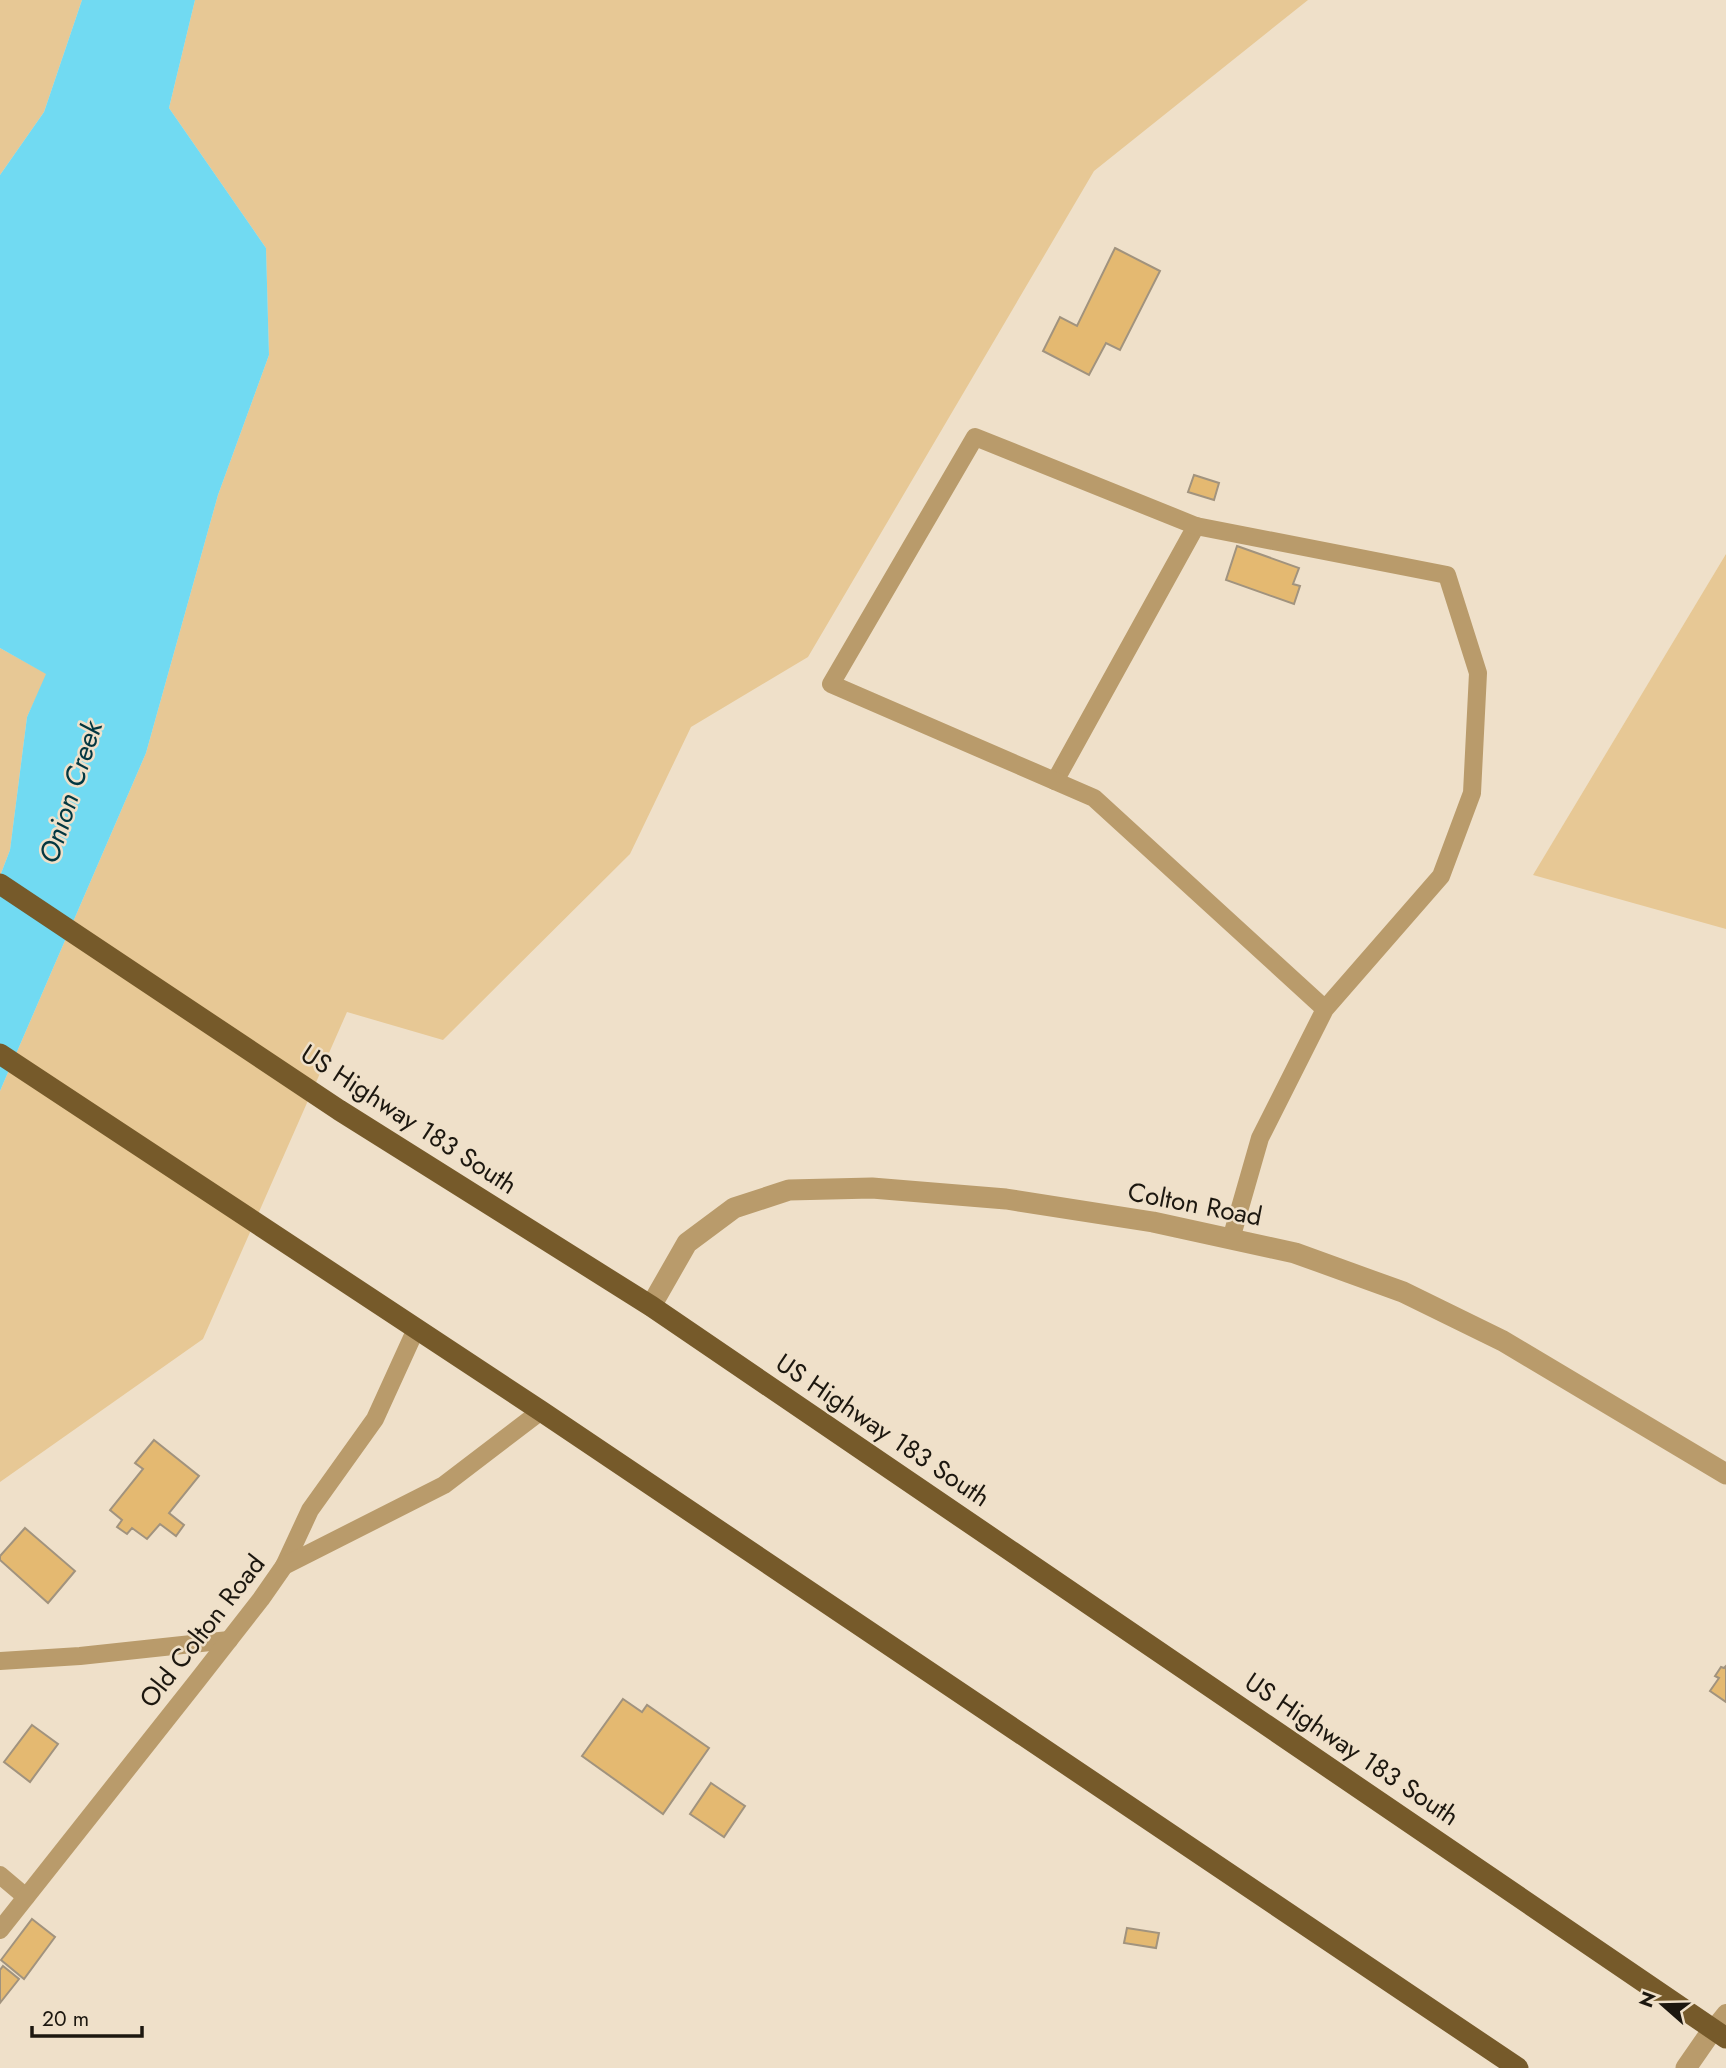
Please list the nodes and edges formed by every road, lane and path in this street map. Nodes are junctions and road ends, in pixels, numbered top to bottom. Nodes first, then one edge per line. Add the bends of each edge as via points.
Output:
1 (1196, 526) junction
2 (1055, 781) junction
3 (0, 884) edge
4 (1325, 1009) junction
5 (0, 1054) edge
6 (1231, 1239) junction
7 (651, 1306) junction
8 (416, 1329) junction
9 (541, 1411) junction
10 (1726, 1474) edge
11 (284, 1566) junction
12 (229, 1640) junction
13 (0, 1661) edge
14 (0, 1875) edge
15 (26, 1897) junction
16 (0, 1930) edge
17 (1722, 2027) edge
18 (1518, 2068) edge
19 (1686, 2068) edge

1 - 2 lane
1 - 2 lane via 975,438 831,684
1 - 4 lane via 1447,575 1478,673 1472,793 1441,876
2 - 4 lane via 1094,798
3 - 7 highway, US Highway 183 South via 339,1110
4 - 6 lane via 1260,1138
5 - 8 highway
6 - 7 street, Colton Road via 1006,1199 872,1188 789,1190 734,1208 687,1243
6 - 10 street, Colton Road via 1295,1253 1403,1292 1503,1341
7 - 17 highway, US Highway 183 South
8 - 9 highway
8 - 11 lane via 375,1419 310,1510
9 - 11 lane, Old Colton Road via 444,1485
9 - 18 highway
11 - 12 lane, Old Colton Road
12 - 13 lane
12 - 15 lane, Old Colton Road
14 - 15 lane
15 - 16 lane, Old Colton Road
17 - 19 street

